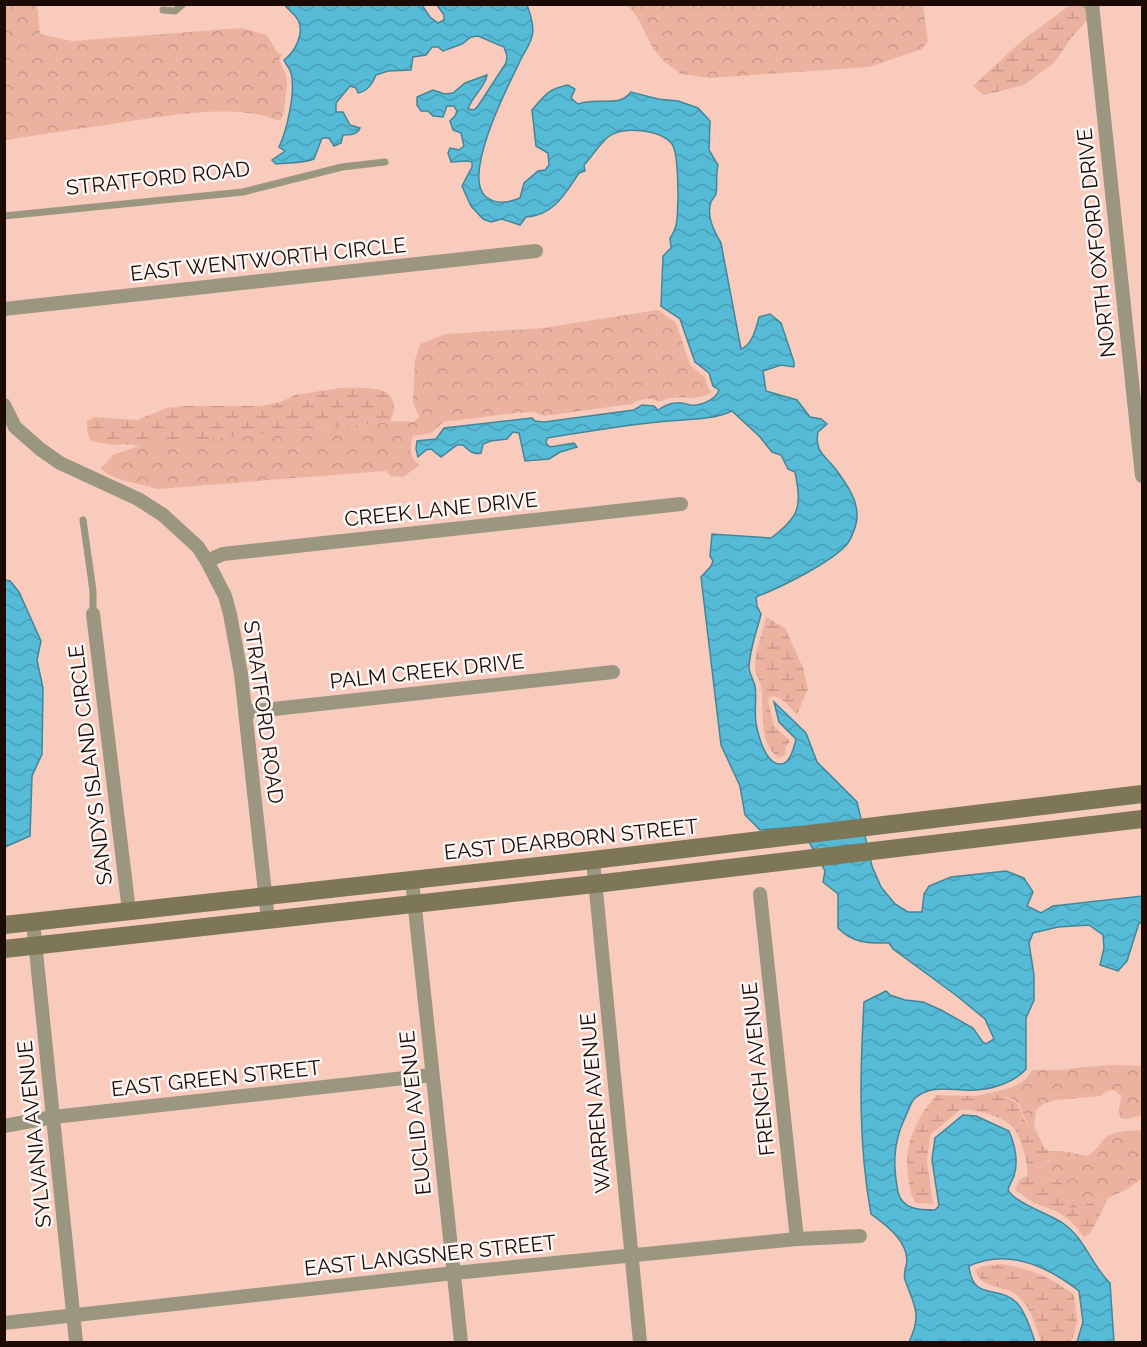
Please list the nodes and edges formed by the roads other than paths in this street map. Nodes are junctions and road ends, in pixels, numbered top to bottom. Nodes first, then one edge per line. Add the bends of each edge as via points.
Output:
1 (183, 4) edge
2 (1092, 4) edge
3 (163, 10) dead end
4 (385, 162) dead end
5 (4, 216) edge
6 (536, 251) dead end
7 (4, 309) edge
8 (4, 405) edge
9 (10, 428) edge
10 (1143, 477) edge
11 (681, 504) dead end
12 (84, 520) dead end
13 (207, 561) junction
14 (93, 614) joint
15 (613, 672) dead end
16 (246, 712) junction
17 (1143, 794) edge
18 (1143, 819) edge
19 (593, 860) junction
20 (412, 880) junction
21 (596, 884) junction
22 (760, 894) dead end
23 (265, 895) junction
24 (414, 903) junction
25 (129, 911) junction
26 (268, 920) junction
27 (33, 922) junction
28 (4, 925) edge
29 (36, 946) junction
30 (4, 949) edge
31 (432, 1075) junction
32 (53, 1117) junction
33 (4, 1125) edge
34 (860, 1236) dead end
35 (797, 1239) junction
36 (630, 1256) junction
37 (454, 1273) junction
38 (73, 1315) junction
39 (4, 1323) edge
40 (76, 1342) edge
41 (461, 1342) edge
42 (640, 1342) edge

1 - 3 lane via 176,11
2 - 10 street, NORTH OXFORD DRIVE
4 - 5 lane, STRATFORD ROAD via 342,167 225,195
6 - 7 street, EAST WENTWORTH CIRCLE
8 - 9 street, STRATFORD ROAD
9 - 13 street, STRATFORD ROAD via 60,463 138,499 163,515 198,547
11 - 13 street, CREEK LANE DRIVE via 223,554
12 - 14 lane
13 - 16 street, STRATFORD ROAD via 230,614
14 - 25 street, SANDYS ISLAND CIRCLE
15 - 16 street, PALM CREEK DRIVE
16 - 23 street, STRATFORD ROAD
17 - 19 main road, EAST DEARBORN STREET
18 - 21 main road
19 - 20 main road, EAST DEARBORN STREET
19 - 21 street, WARREN AVENUE
20 - 23 main road, EAST DEARBORN STREET
20 - 24 street, EUCLID AVENUE
21 - 24 main road
21 - 36 street, WARREN AVENUE
22 - 35 street, FRENCH AVENUE
23 - 25 main road, EAST DEARBORN STREET
23 - 26 street, STRATFORD ROAD
24 - 26 main road
24 - 31 street, EUCLID AVENUE
25 - 27 main road, EAST DEARBORN STREET
26 - 29 main road
27 - 28 main road, EAST DEARBORN STREET
27 - 29 street, SYLVANIA AVENUE
29 - 30 main road
29 - 32 street, SYLVANIA AVENUE
31 - 32 street, EAST GREEN STREET
31 - 37 street, EUCLID AVENUE
32 - 33 street, EAST GREEN STREET
32 - 38 street, SYLVANIA AVENUE
34 - 35 street, EAST LANGSNER STREET
35 - 36 street, EAST LANGSNER STREET
36 - 37 street, EAST LANGSNER STREET
36 - 42 street, WARREN AVENUE
37 - 38 street, EAST LANGSNER STREET
37 - 41 street, EUCLID AVENUE
38 - 39 street, EAST LANGSNER STREET
38 - 40 street, SYLVANIA AVENUE

